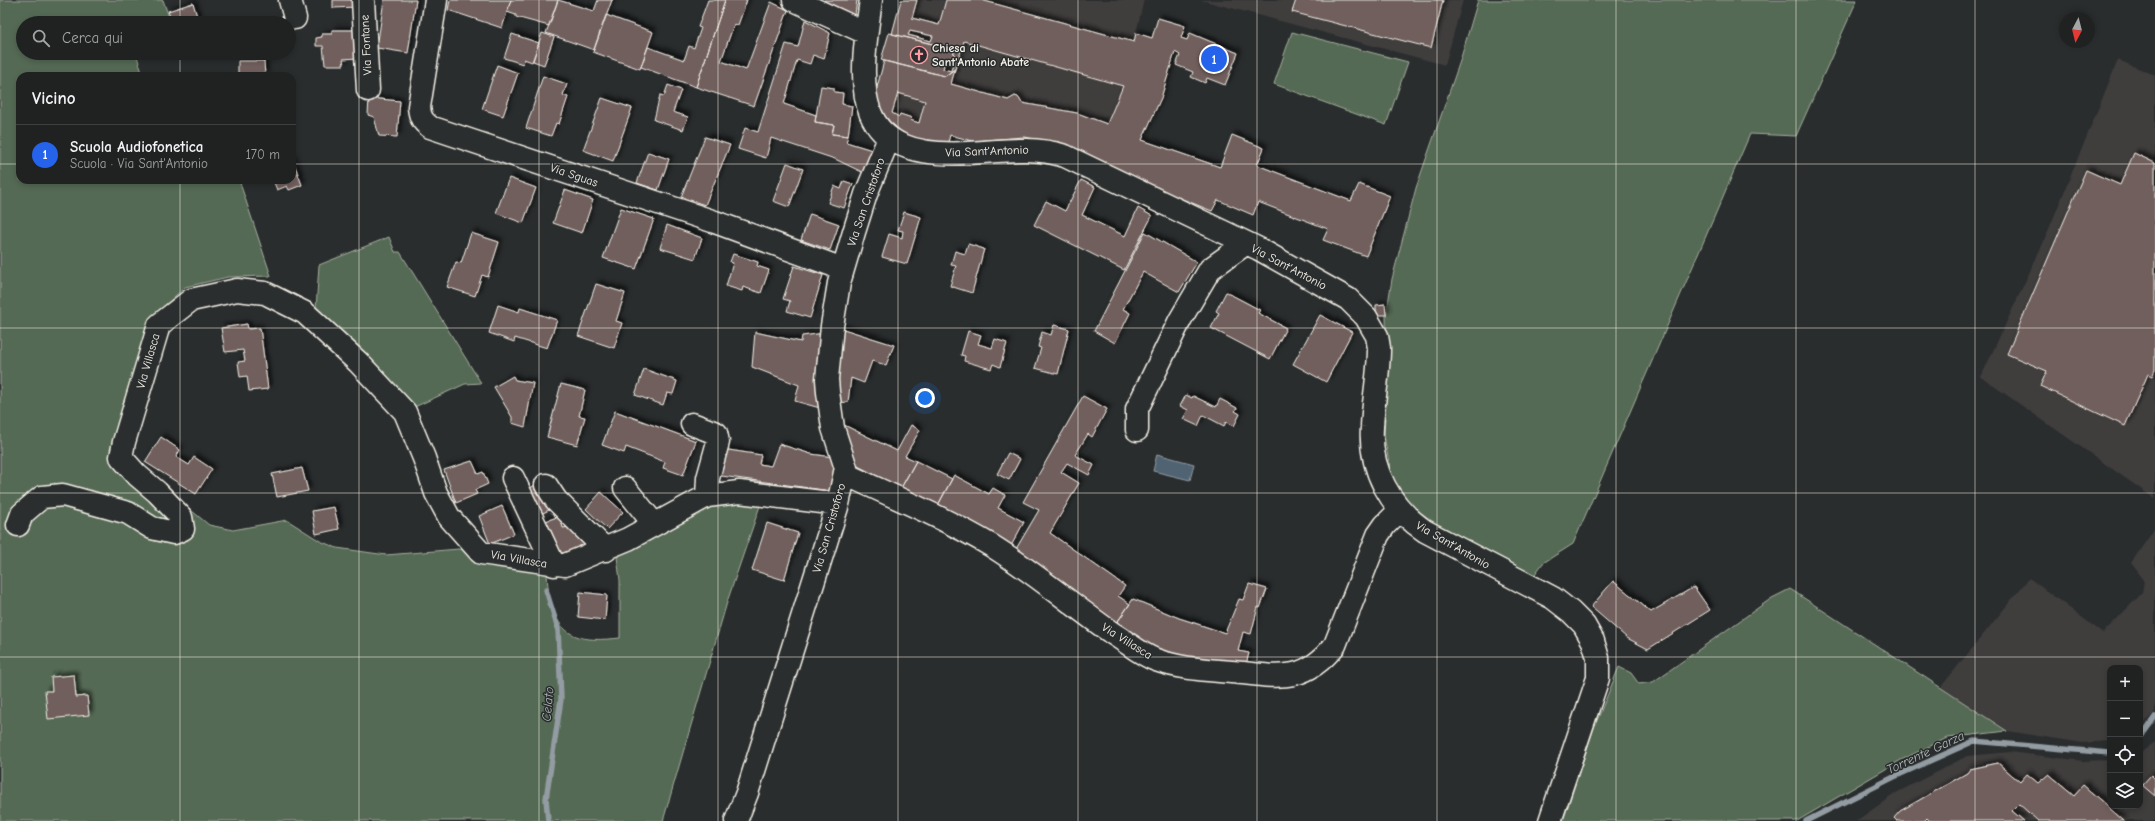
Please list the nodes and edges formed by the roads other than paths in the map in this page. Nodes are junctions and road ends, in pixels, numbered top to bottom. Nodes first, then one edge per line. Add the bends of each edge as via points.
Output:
1 (363, 0) edge
2 (436, 0) edge
3 (794, 0) edge
4 (871, 0) edge
5 (866, 33) junction
6 (368, 90) dead end
7 (889, 138) junction
8 (1216, 229) junction
9 (1245, 244) junction
10 (843, 269) junction
11 (1210, 269) junction
12 (1134, 423) dead end
13 (692, 424) dead end
14 (845, 474) junction
15 (514, 478) dead end
16 (546, 485) dead end
17 (624, 488) dead end
18 (707, 496) junction
19 (838, 504) junction
20 (1400, 510) junction
21 (654, 524) junction
22 (18, 525) dead end
23 (606, 550) junction
24 (554, 565) junction
25 (736, 821) edge
26 (1550, 821) edge

1 - 6 street, Via Fontane
2 - 10 street, Via Sguas via 419,107 423,122 715,222
3 - 5 street
4 - 5 street, Via Sant'Antonio
5 - 7 street, Via Sant'Antonio via 866,102 870,115
7 - 8 street, Via Sant'Antonio via 909,148 944,154 1021,149 1052,152 1072,159
7 - 10 street, Via San Cristoforo via 866,194
8 - 9 street, Via Sant'Antonio
8 - 11 street, Via Sant'Antonio
9 - 11 street, Via Sant'Antonio
9 - 20 street, Via Sant'Antonio via 1260,249 1348,299 1377,336 1379,348 1372,428 1374,456 1381,479
10 - 14 street, Via San Cristoforo via 832,326 827,386 833,428
11 - 12 street, Via Sant'Antonio via 1168,343
13 - 18 street via 716,433 718,442 708,478
14 - 19 street, Via San Cristoforo
14 - 20 street, Via Villasca via 970,533 1149,657 1175,664 1274,677 1306,671 1315,666 1334,645 1378,535
15 - 24 street, Via Villasca
16 - 23 street via 556,500
17 - 21 street
18 - 19 street, Via Villasca via 739,492
18 - 21 street, Via Villasca
19 - 25 street, Via San Cristoforo
20 - 26 street, Via Sant'Antonio via 1425,531 1553,598 1584,624 1590,634 1598,658 1598,678
21 - 23 street, Via Villasca
22 - 24 street, Via Villasca via 22,514 42,497 63,495 128,513 152,528 174,533 183,529 181,517 121,458 124,442 159,324 191,300 237,290 264,293 305,313 358,362 405,412 436,493 449,517 481,553
23 - 24 street, Via Villasca via 565,565

